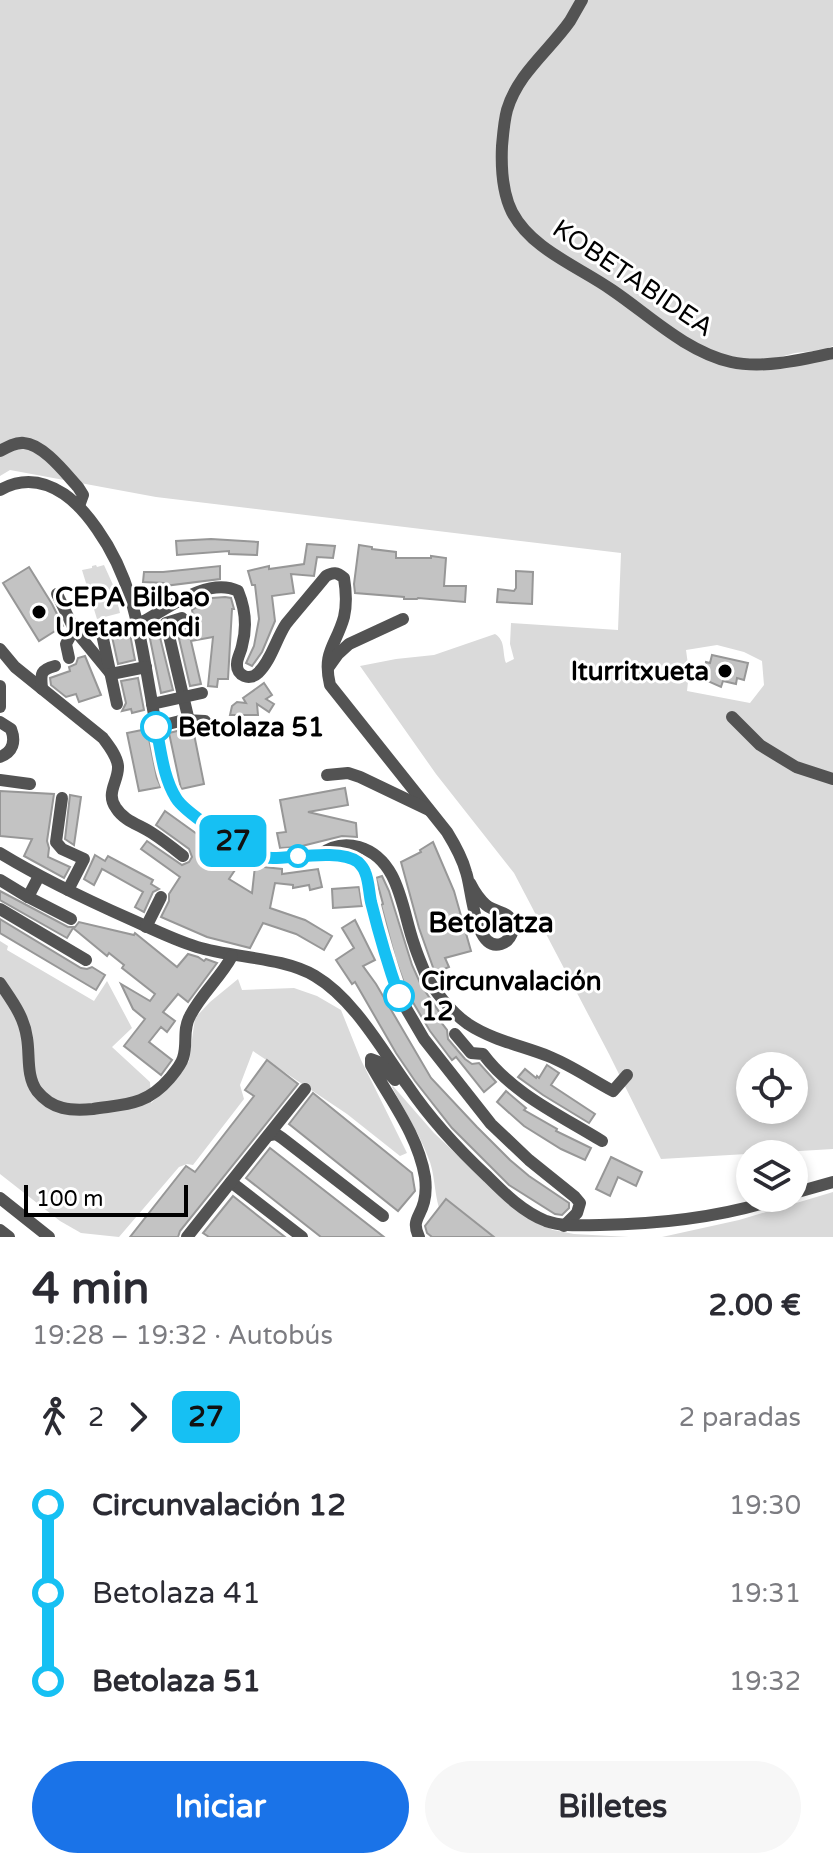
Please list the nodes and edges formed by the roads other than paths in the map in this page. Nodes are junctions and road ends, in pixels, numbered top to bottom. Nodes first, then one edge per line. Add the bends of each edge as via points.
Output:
1 (582, 0) edge
2 (833, 353) edge
3 (0, 451) edge
4 (0, 490) edge
5 (79, 506) junction
6 (57, 594) dead end
7 (182, 618) dead end
8 (403, 619) dead end
9 (138, 623) junction
10 (74, 629) junction
11 (102, 634) dead end
12 (0, 649) edge
13 (69, 658) dead end
14 (55, 666) dead end
15 (146, 667) junction
16 (327, 671) junction
17 (111, 674) junction
18 (0, 686) edge
19 (42, 689) junction
20 (202, 693) dead end
21 (183, 697) junction
22 (117, 704) dead end
23 (152, 704) junction
24 (0, 707) edge
25 (732, 717) dead end
26 (189, 721) junction
27 (205, 721) dead end
28 (0, 722) edge
29 (156, 727) junction
30 (0, 757) edge
31 (327, 775) dead end
32 (833, 779) edge
33 (0, 780) edge
34 (30, 784) dead end
35 (62, 798) dead end
36 (432, 812) junction
37 (0, 853) edge
38 (319, 855) junction
39 (183, 856) dead end
40 (39, 876) junction
41 (0, 880) edge
42 (470, 883) junction
43 (68, 890) junction
44 (28, 897) junction
45 (161, 897) dead end
46 (0, 909) edge
47 (71, 919) dead end
48 (146, 927) junction
49 (232, 956) junction
50 (86, 960) dead end
51 (0, 983) edge
52 (455, 1034) dead end
53 (471, 1053) junction
54 (450, 1070) junction
55 (627, 1075) dead end
56 (305, 1089) dead end
57 (433, 1119) junction
58 (270, 1135) junction
59 (602, 1141) dead end
60 (231, 1182) junction
61 (833, 1182) edge
62 (808, 1189) edge
63 (0, 1198) edge
64 (736, 1208) edge
65 (383, 1216) dead end
66 (564, 1226) junction
67 (0, 1230) edge
68 (9, 1237) edge
69 (49, 1237) edge
70 (187, 1237) edge
71 (302, 1237) edge
72 (419, 1237) edge

1 - 2 street, KOBETABIDEA via 534,62 508,107 502,175 513,213 542,246 713,357 750,365
3 - 5 street via 24,443 38,447 78,487 83,495
4 - 5 street via 16,483 41,483
5 - 9 street via 122,569
6 - 10 street
7 - 21 street via 166,623
8 - 16 street via 349,644
9 - 15 street
9 - 16 street via 198,591 238,591 245,629 236,666 246,677 254,677 285,626 326,576 339,573 344,578 345,615
10 - 13 street via 66,644
10 - 17 street
11 - 17 street
12 - 19 street
14 - 19 street via 43,671
15 - 17 street
15 - 23 street
16 - 36 street via 337,696
17 - 22 street
18 - 24 street
19 - 39 street via 108,745 118,762 114,807
20 - 21 street
21 - 23 street
21 - 26 street
23 - 29 street
25 - 32 street via 760,745 796,767
26 - 27 street
26 - 29 street
28 - 30 street via 11,729 14,741 9,753
29 - 38 street via 166,776 184,808 251,853 269,858
31 - 36 street via 360,777
33 - 34 street
35 - 43 street via 56,842 84,859
36 - 42 street via 456,847
37 - 40 street
38 - 54 street via 350,858 366,873 400,998
38 - 55 street via 348,845 381,860 398,888 427,977 469,1025 551,1057 613,1091
40 - 43 street
40 - 44 street
41 - 44 street
42 - 42 street via 482,936 491,944 502,944 511,937 511,919 480,899
43 - 48 street
44 - 47 street
45 - 48 street
46 - 50 street
48 - 49 street
49 - 51 street via 190,1015 183,1059 175,1071 147,1099 120,1106 63,1109 35,1089 20,1011
49 - 57 street via 275,961 328,985
52 - 53 street
53 - 54 street
53 - 59 street via 483,1054 512,1086
54 - 66 street via 491,1124 580,1203
56 - 58 street
57 - 66 street via 509,1197 545,1221
57 - 72 street via 371,1059 421,1159 426,1190 416,1220
58 - 60 street
58 - 65 street via 282,1138
60 - 70 street
60 - 71 street
61 - 62 street
63 - 69 street
64 - 66 street via 695,1218
67 - 68 street

